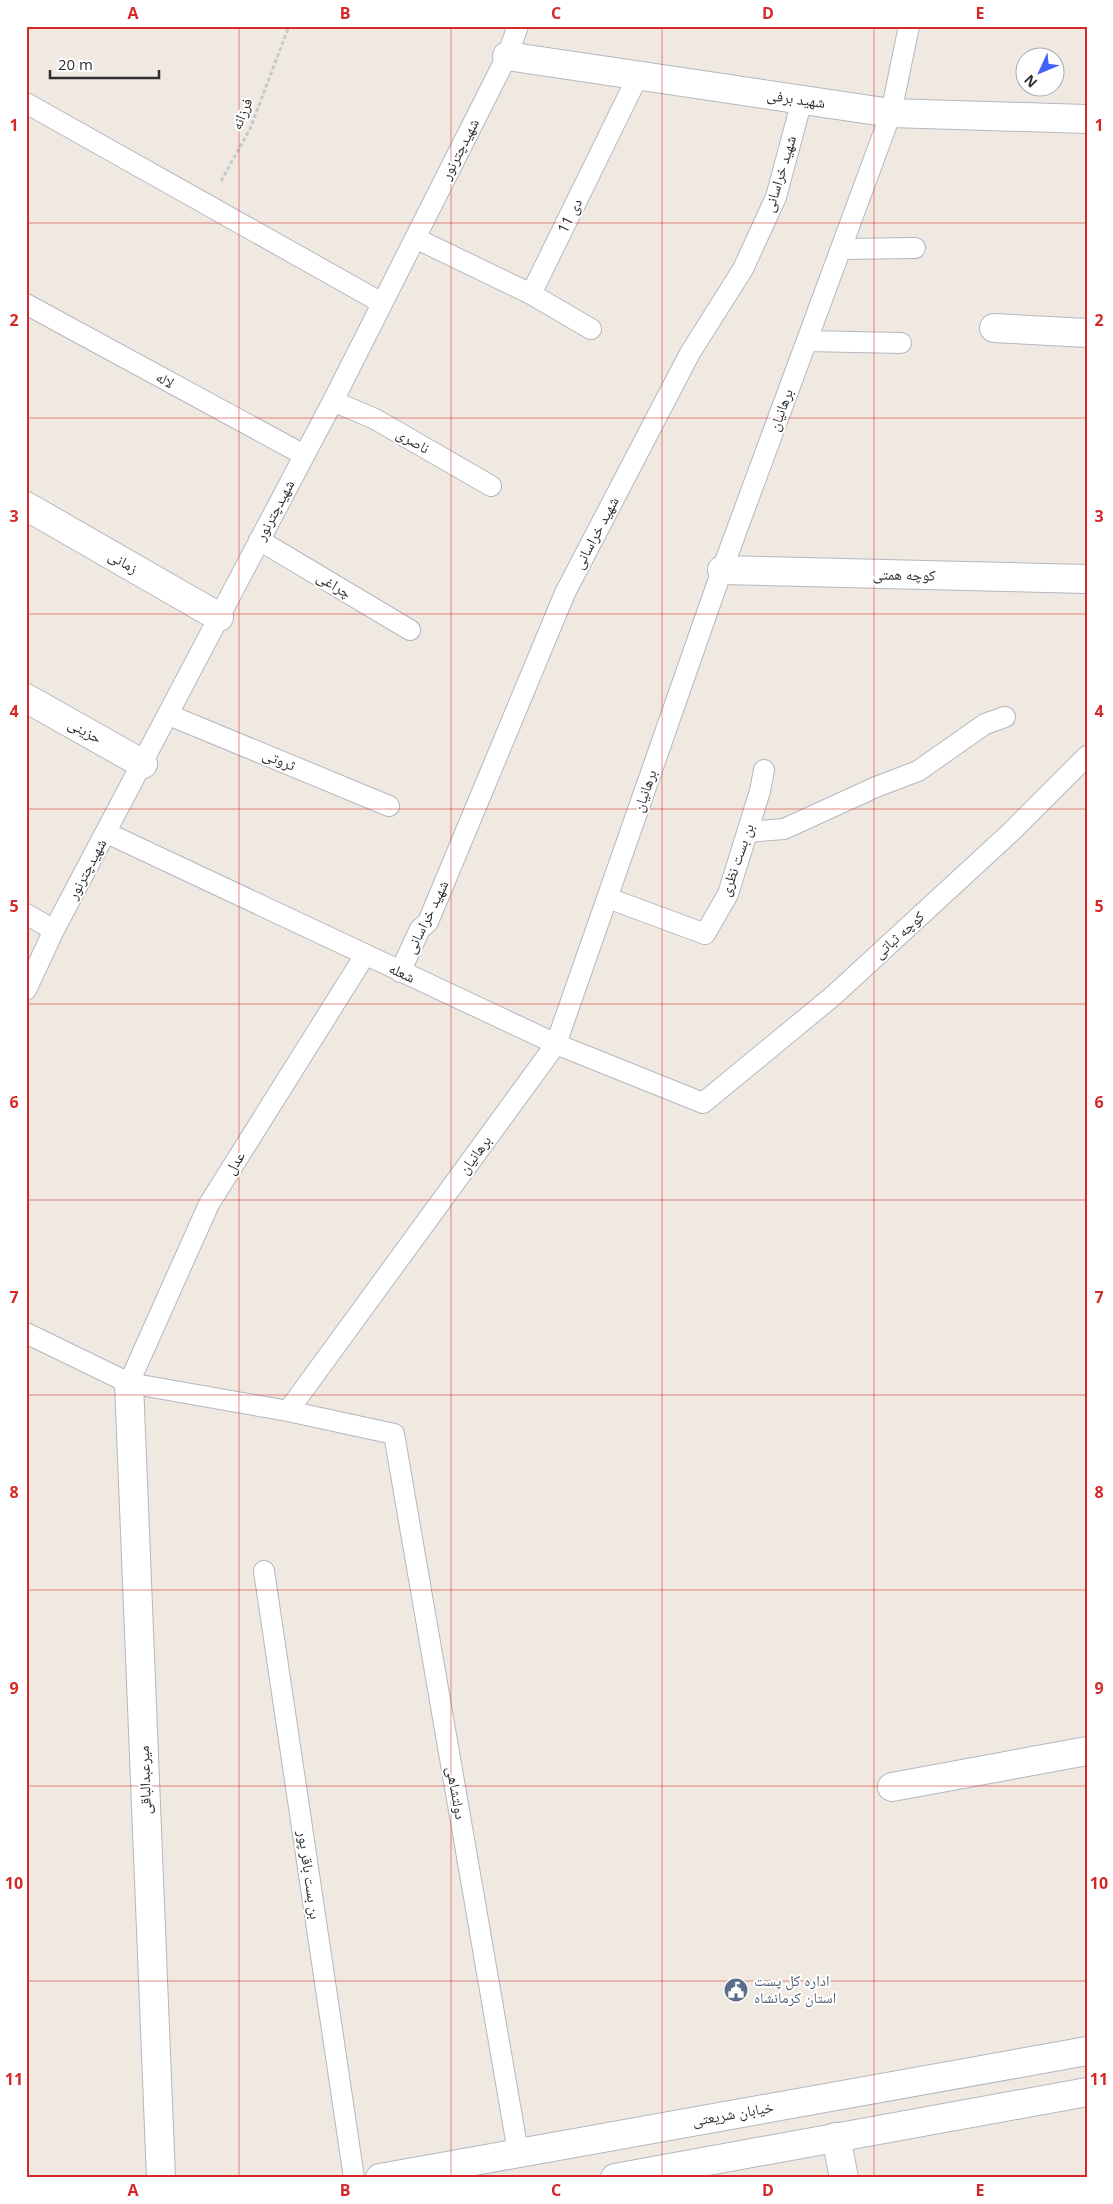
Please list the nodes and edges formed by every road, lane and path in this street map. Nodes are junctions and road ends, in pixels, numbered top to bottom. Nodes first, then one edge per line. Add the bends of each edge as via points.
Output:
1 (289, 26) edge
2 (518, 26) edge
3 (909, 26) edge
4 (507, 56) junction
5 (638, 76) junction
6 (802, 100) junction
7 (26, 104) edge
8 (891, 113) junction
9 (1087, 119) edge
10 (207, 205) junction
11 (415, 238) junction
12 (915, 248) dead end
13 (841, 249) junction
14 (531, 294) junction
15 (382, 303) junction
16 (26, 304) edge
17 (994, 328) dead end
18 (591, 329) dead end
19 (1087, 333) edge
20 (806, 341) junction
21 (901, 343) dead end
22 (333, 401) junction
23 (304, 456) junction
24 (491, 486) dead end
25 (26, 506) edge
26 (259, 540) junction
27 (722, 570) junction
28 (1087, 580) edge
29 (219, 617) junction
30 (410, 630) dead end
31 (26, 698) edge
32 (169, 715) junction
33 (1005, 717) dead end
34 (1087, 756) edge
35 (143, 764) junction
36 (764, 770) dead end
37 (389, 806) dead end
38 (747, 832) junction
39 (107, 833) junction
40 (608, 898) junction
41 (26, 914) edge
42 (54, 930) junction
43 (365, 955) junction
44 (400, 972) junction
45 (26, 990) edge
46 (556, 1044) junction
47 (702, 1103) joint
48 (26, 1333) edge
49 (129, 1383) junction
50 (288, 1411) junction
51 (264, 1571) dead end
52 (1087, 1751) edge
53 (892, 1787) dead end
54 (1087, 2051) edge
55 (1087, 2092) edge
56 (836, 2137) junction
57 (518, 2152) junction
58 (160, 2178) edge
59 (354, 2178) edge
60 (380, 2178) edge
61 (616, 2178) edge
62 (844, 2178) edge

1 - 10 path, فرزانه via 250,129
2 - 4 lane, شهیدچترنور
3 - 8 lane, برهانیان
4 - 5 street, شهید برفی
4 - 11 lane, شهیدچترنور
5 - 6 street, شهید برفی
5 - 14 lane, 11 دی
6 - 8 street, شهید برفی
6 - 44 lane, شهید خراسانی via 776,197 743,269 690,353 565,593 428,922 420,930
7 - 10 lane
8 - 9 street, شهید برفی
8 - 13 lane, برهانیان
10 - 15 lane
11 - 14 lane
11 - 15 lane, شهیدچترنور
12 - 13 lane
13 - 20 lane, برهانیان
14 - 18 lane
15 - 22 lane, شهیدچترنور
16 - 23 lane, لاله
17 - 19 street
20 - 21 lane
20 - 27 lane, برهانیان
22 - 23 lane, شهیدچترنور
22 - 24 lane, ناصری via 374,419
23 - 26 lane, شهیدچترنور
25 - 29 street, زمانی
26 - 29 lane, شهیدچترنور
26 - 30 lane, چراغی
27 - 28 street, کوچه همتی
27 - 40 lane, برهانیان
29 - 32 lane, شهیدچترنور
31 - 35 street, حزینی
32 - 35 lane, شهیدچترنور
32 - 37 lane, ثروتی
33 - 38 lane via 985,724 918,772 876,787 784,829
34 - 47 lane, کوچه ثباتی via 1011,832 832,996
35 - 39 lane, شهیدچترنور
36 - 38 lane, بن بست نظری
38 - 40 lane, بن بست نظری via 728,894 704,934
39 - 42 lane, شهیدچترنور
39 - 43 lane, شعله
40 - 46 lane, برهانیان
41 - 42 lane
42 - 45 lane, شهیدچترنور
43 - 44 lane, شعله
43 - 49 lane, عدل via 209,1204
44 - 46 lane, شعله
46 - 47 lane, شعله
46 - 50 lane, برهانیان
48 - 49 lane
49 - 50 lane
49 - 58 street, میرعبدالباقی
50 - 57 lane, دولتشاهی via 394,1434
51 - 59 lane, بن بست باقر پور
52 - 53 street
54 - 57 street, خیابان شریعتی
55 - 56 street
56 - 61 street
56 - 62 street
57 - 60 street, خیابان شریعتی

